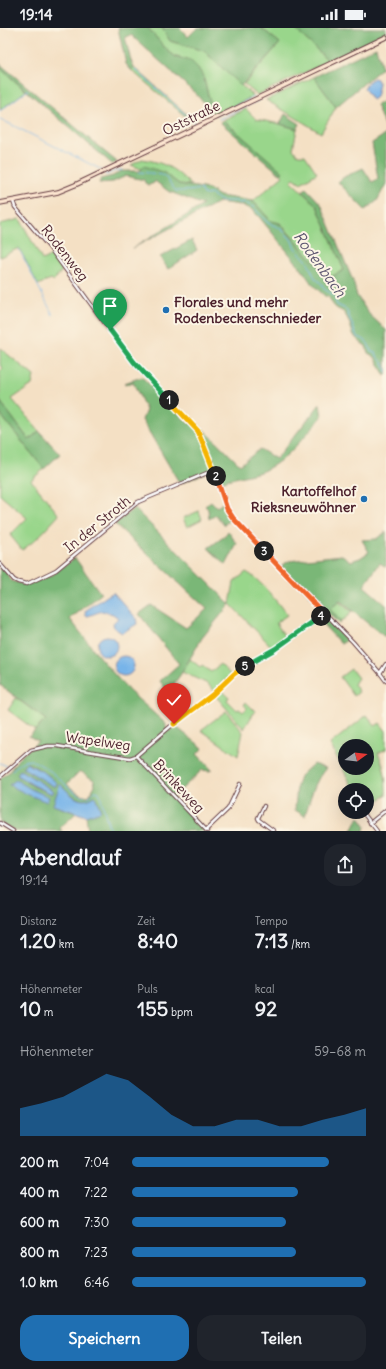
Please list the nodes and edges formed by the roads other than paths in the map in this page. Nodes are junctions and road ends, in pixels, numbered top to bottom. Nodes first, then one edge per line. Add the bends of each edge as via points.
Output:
1 (386, 37) edge
2 (13, 201) junction
3 (0, 204) edge
4 (214, 470) junction
5 (0, 564) edge
6 (324, 614) junction
7 (386, 664) edge
8 (380, 673) junction
9 (386, 681) edge
10 (136, 756) junction
11 (0, 777) edge
12 (240, 784) dead end
13 (264, 806) dead end
14 (386, 810) edge
15 (367, 819) edge
16 (0, 823) edge
17 (370, 823) junction
18 (13, 831) edge
19 (207, 831) edge
20 (274, 831) edge
21 (377, 831) edge

1 - 2 main road, Oststraße via 67,189
2 - 3 main road, Oststraße
2 - 4 street, Rodenweg via 15,207 49,247 134,362 198,431
4 - 5 street, In der Stroth via 138,502 56,570 27,584 14,580
4 - 6 street, Rodenweg via 227,509 233,518
6 - 8 street, Rodenweg
6 - 10 street, Wapelweg via 275,649 239,670
7 - 8 street
8 - 9 street, Rodenweg
10 - 11 street, Wapelweg via 130,758 48,746 31,750
10 - 19 street, Brinkeweg
12 - 19 street, Brinkeweg via 228,809
13 - 20 street via 258,818
14 - 17 street
15 - 17 street
16 - 18 street
17 - 21 street

